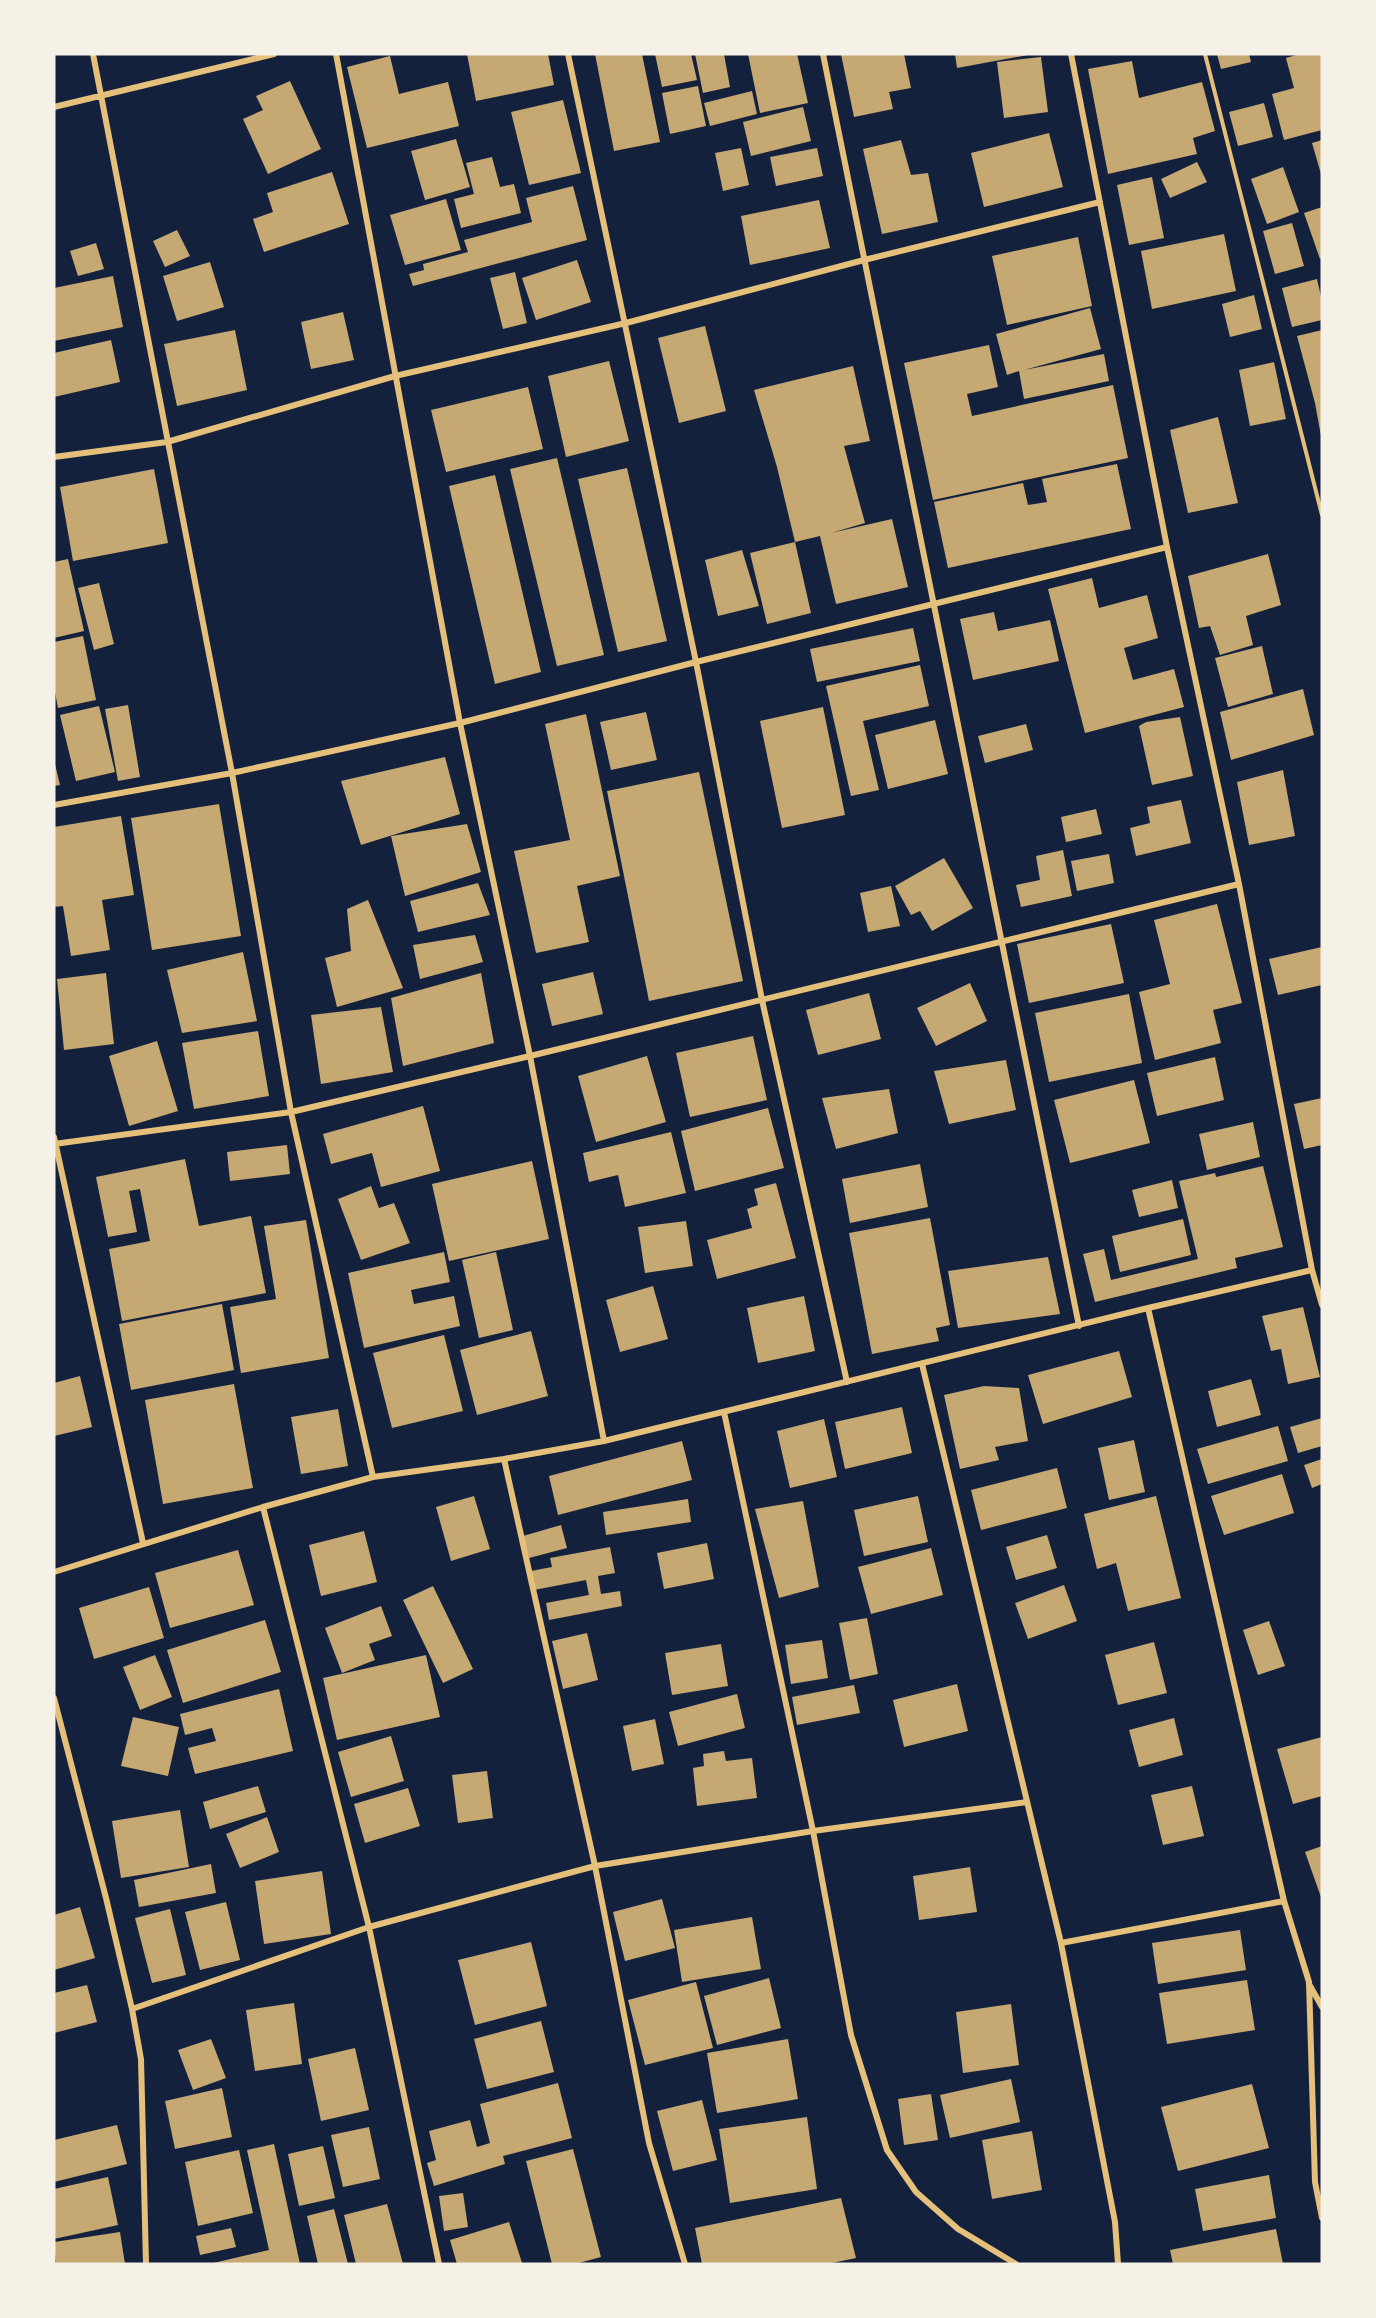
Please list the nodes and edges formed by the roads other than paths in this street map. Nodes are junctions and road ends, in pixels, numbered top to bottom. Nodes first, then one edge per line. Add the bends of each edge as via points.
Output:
1 (93, 54) edge
2 (274, 54) edge
3 (336, 54) edge
4 (568, 54) edge
5 (823, 54) edge
6 (1071, 54) edge
7 (102, 97) junction
8 (54, 107) edge
9 (1100, 202) junction
10 (864, 260) junction
11 (626, 323) junction
12 (395, 376) junction
13 (167, 442) junction
14 (54, 457) edge
15 (1167, 547) junction
16 (935, 604) junction
17 (696, 662) junction
18 (460, 723) junction
19 (232, 773) junction
20 (54, 805) edge
21 (1239, 884) junction
22 (1002, 942) junction
23 (762, 1000) junction
24 (530, 1056) junction
25 (291, 1112) junction
26 (54, 1142) edge
27 (1312, 1270) junction
28 (1322, 1305) edge
29 (1148, 1308) junction
30 (1079, 1326) junction
31 (922, 1364) junction
32 (847, 1382) junction
33 (724, 1412) junction
34 (604, 1441) junction
35 (504, 1459) junction
36 (373, 1477) junction
37 (263, 1507) junction
38 (143, 1543) junction
39 (54, 1572) edge
40 (54, 1698) edge
41 (1027, 1802) junction
42 (813, 1831) junction
43 (595, 1866) junction
44 (1284, 1901) junction
45 (369, 1927) junction
46 (1061, 1943) junction
47 (1309, 1982) junction
48 (1322, 2007) edge
49 (132, 2009) junction
50 (1322, 2218) edge
51 (146, 2264) edge
52 (439, 2264) edge
53 (685, 2264) edge
54 (1016, 2264) edge
55 (1118, 2264) edge

1 - 7 street
2 - 7 street
3 - 12 street
4 - 11 street
5 - 10 street
6 - 9 street
7 - 8 street
7 - 13 street
9 - 10 street
9 - 15 street
10 - 11 street
10 - 16 street
11 - 12 street
11 - 17 street
12 - 13 street
12 - 18 street
13 - 14 street
13 - 19 street
15 - 16 street
15 - 21 street
16 - 17 street
16 - 22 street
17 - 18 street
17 - 23 street
18 - 19 street
18 - 24 street
19 - 20 street
19 - 25 street
21 - 22 street
21 - 27 street
22 - 23 street
22 - 30 street
23 - 24 street
23 - 32 street
24 - 25 street
24 - 34 street
25 - 26 street
25 - 36 street
26 - 38 street
27 - 28 street
27 - 29 street
29 - 30 street
29 - 44 street
30 - 31 street
31 - 32 street
31 - 41 street
32 - 33 street
33 - 34 street
33 - 42 street
34 - 35 street
35 - 36 street
35 - 43 street
36 - 37 street
37 - 38 street
37 - 45 street
38 - 39 street
40 - 49 street
41 - 42 street
41 - 46 street
42 - 43 street
42 - 54 street via 851,2035 887,2150 916,2192 958,2229
43 - 45 street
43 - 53 street via 649,2143
44 - 46 street
44 - 47 street
45 - 49 street
45 - 52 street
46 - 55 street via 1115,2222
47 - 48 street
47 - 50 street via 1315,2182
49 - 51 street via 141,2059

